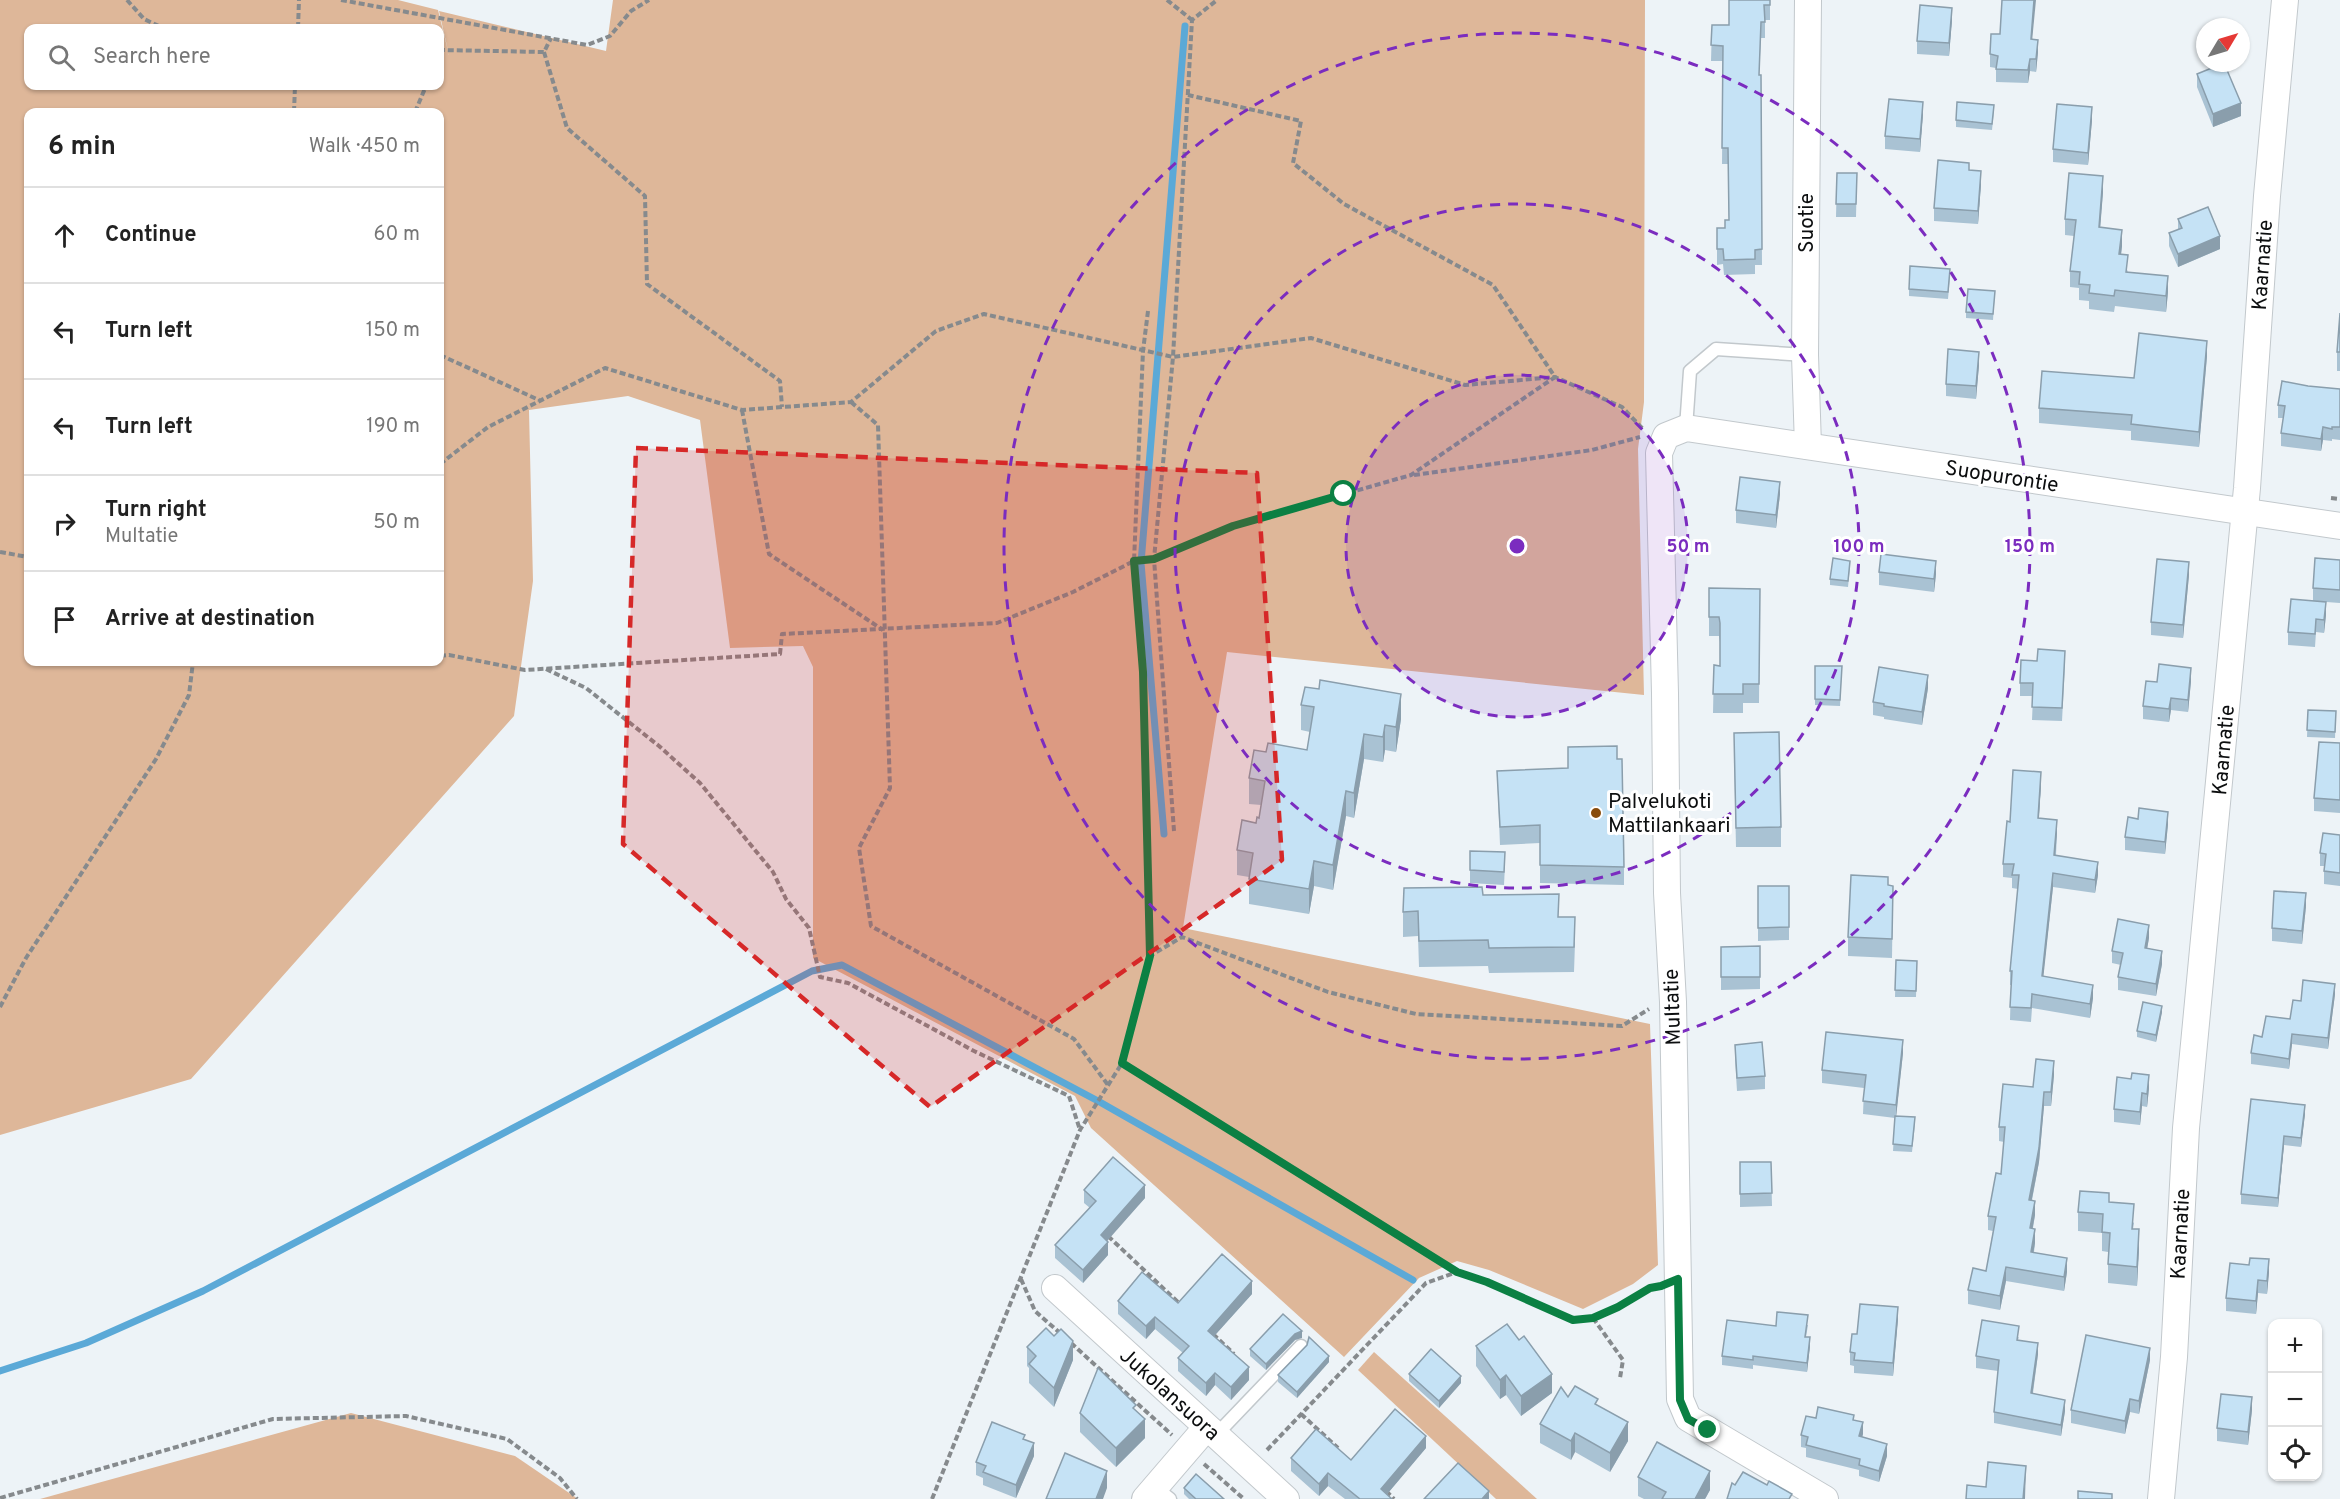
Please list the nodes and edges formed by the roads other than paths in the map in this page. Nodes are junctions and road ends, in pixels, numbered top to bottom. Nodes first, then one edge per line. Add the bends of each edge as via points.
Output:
1 (1808, 0) edge
2 (2285, 0) edge
3 (1805, 355) junction
4 (1676, 432) junction
5 (1808, 446) junction
6 (2244, 513) junction
7 (2340, 526) edge
8 (1055, 1288) dead end
9 (1301, 1346) dead end
10 (1211, 1432) junction
11 (1157, 1495) edge
12 (1286, 1499) edge
13 (1825, 1499) edge
14 (2161, 1499) edge

1 - 3 street, Suotie
2 - 6 street, Kaarnatie via 2266,196
3 - 4 lane via 1716,349 1690,371
3 - 5 street, Suotie
4 - 5 street, Suopurontie
4 - 13 street, Multatie via 1659,453 1680,1400 1688,1419
5 - 6 street, Suopurontie
6 - 7 street, Suopurontie
6 - 14 street, Kaarnatie via 2186,1128 2174,1357
8 - 10 street, Jukolansuora
9 - 10 lane via 1266,1384
10 - 11 street via 1187,1449
10 - 12 street, Jukolansuora

